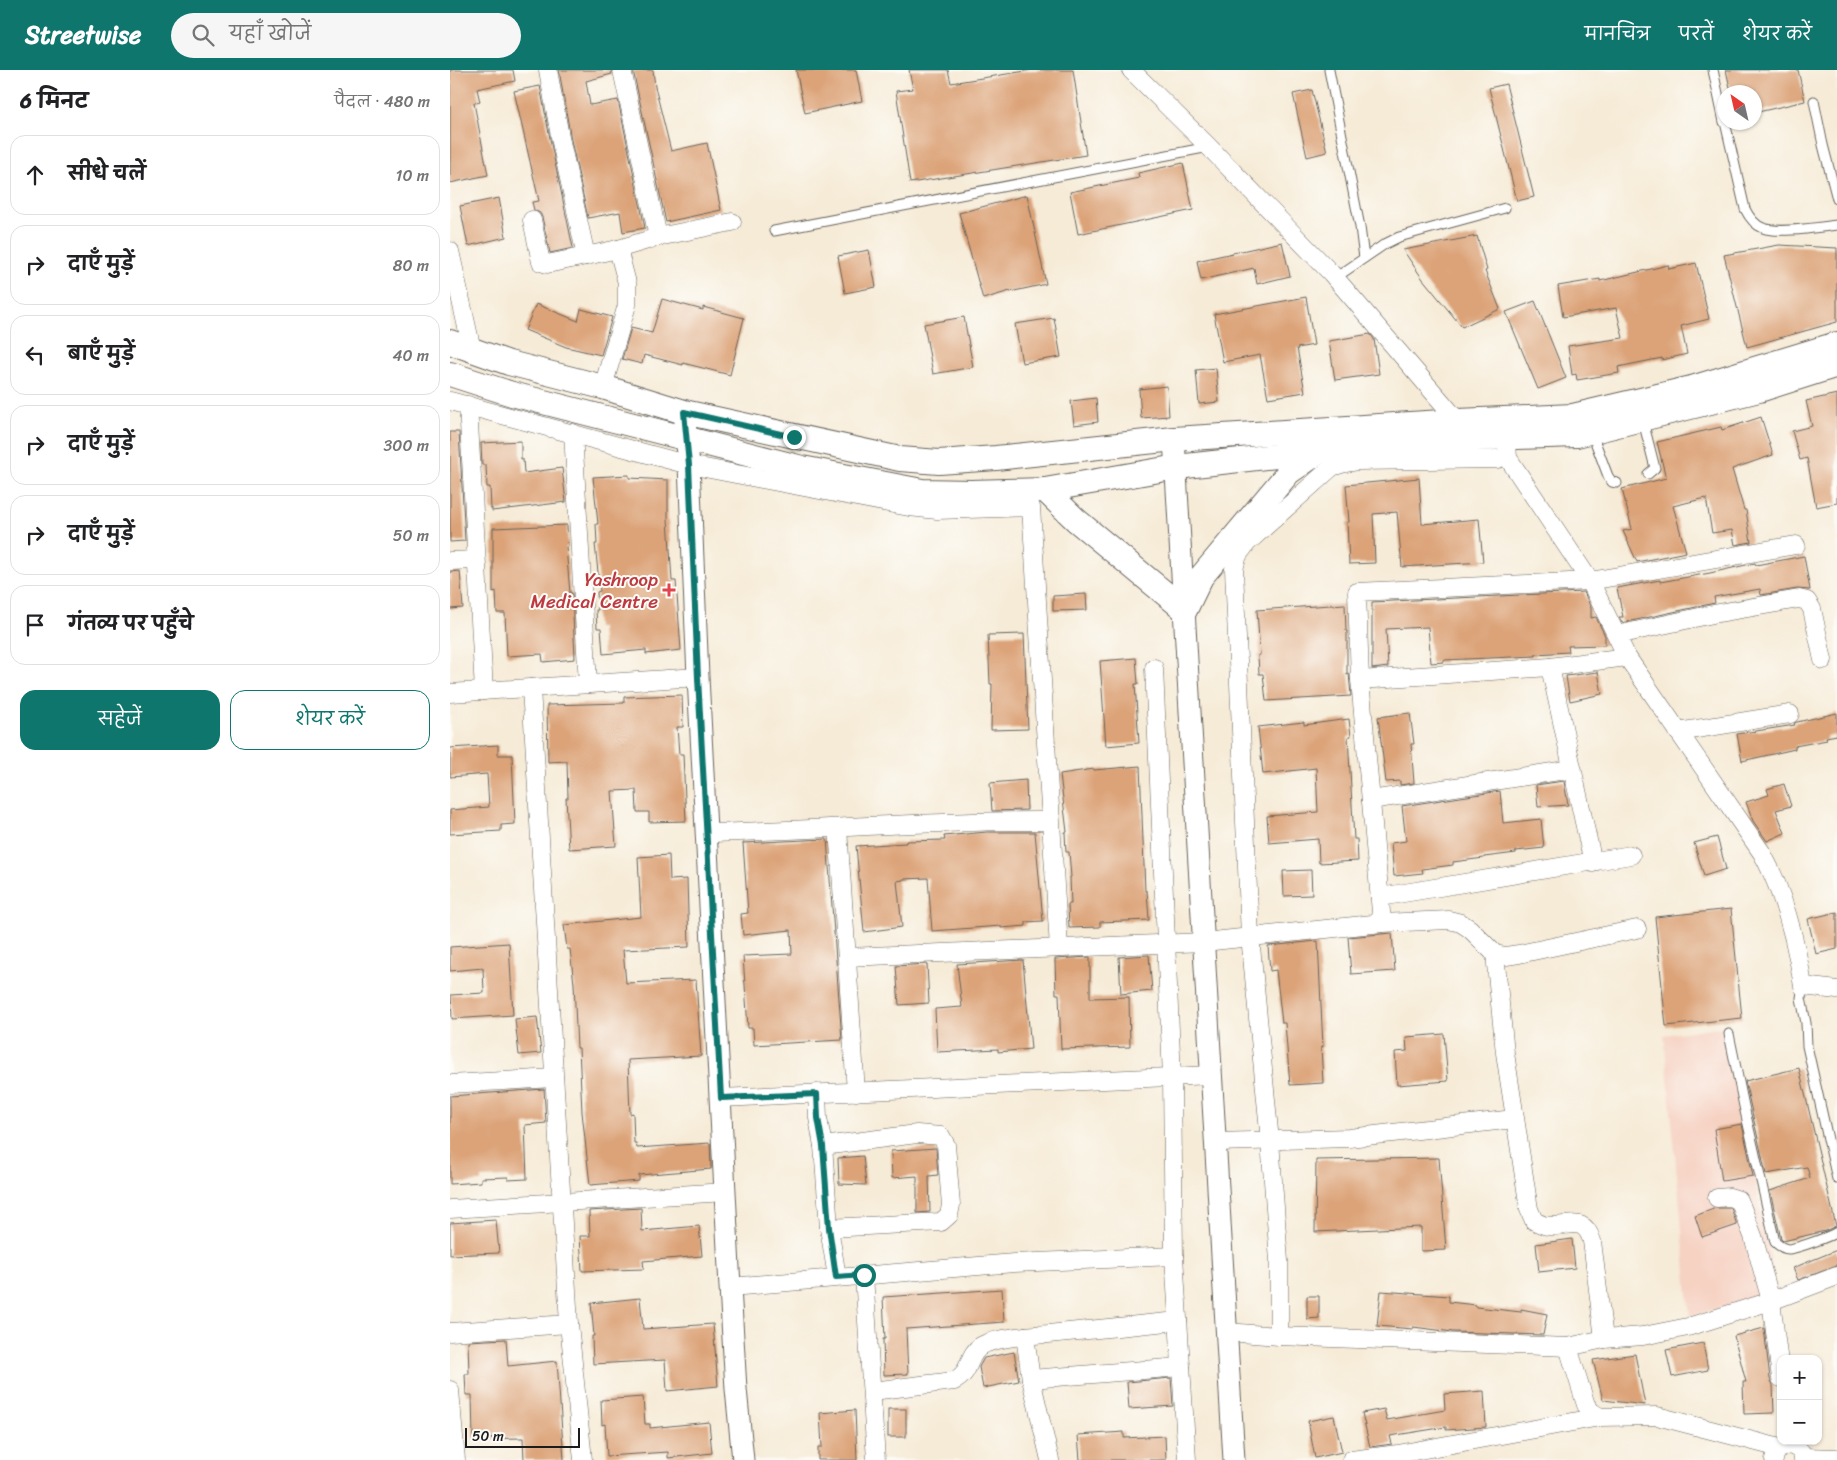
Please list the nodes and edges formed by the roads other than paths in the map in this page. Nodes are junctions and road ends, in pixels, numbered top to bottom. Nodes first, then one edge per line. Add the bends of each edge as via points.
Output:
1 (548, 70) edge
2 (622, 70) edge
3 (1131, 70) edge
4 (1329, 70) edge
5 (1712, 70) edge
6 (1717, 90) edge
7 (1814, 101) dead end
8 (1727, 130) edge
9 (1209, 146) junction
10 (1837, 199) edge
11 (1505, 208) dead end
12 (532, 220) dead end
13 (732, 222) dead end
14 (1837, 225) edge
15 (774, 231) dead end
16 (658, 237) junction
17 (618, 249) junction
18 (450, 251) edge
19 (586, 256) junction
20 (1364, 258) junction
21 (1335, 278) junction
22 (1837, 344) edge
23 (461, 346) edge
24 (1837, 365) edge
25 (450, 374) edge
26 (602, 387) junction
27 (1694, 397) junction
28 (450, 400) edge
29 (468, 405) junction
30 (684, 412) junction
31 (1643, 418) junction
32 (1458, 421) junction
33 (1591, 431) junction
34 (573, 433) junction
35 (687, 438) junction
36 (1174, 439) junction
37 (1474, 439) junction
38 (1503, 439) junction
39 (1321, 451) junction
40 (689, 465) junction
41 (1177, 468) junction
42 (1648, 474) dead end
43 (1617, 483) dead end
44 (1045, 490) junction
45 (1796, 545) dead end
46 (476, 560) junction
47 (450, 562) edge
48 (1590, 581) junction
49 (1185, 610) junction
50 (1616, 635) junction
51 (1627, 657) junction
52 (1823, 660) dead end
53 (1550, 667) junction
54 (1154, 668) dead end
55 (698, 678) junction
56 (1360, 680) junction
57 (588, 684) junction
58 (531, 688) junction
59 (484, 691) junction
60 (450, 693) edge
61 (1790, 714) dead end
62 (1678, 732) junction
63 (1572, 769) junction
64 (1371, 800) junction
65 (1050, 821) junction
66 (838, 828) junction
67 (706, 833) junction
68 (1631, 855) dead end
69 (1592, 862) junction
70 (1380, 898) junction
71 (1382, 922) junction
72 (1637, 929) dead end
73 (1250, 936) junction
74 (1167, 942) junction
75 (1204, 942) junction
76 (1058, 948) junction
77 (1495, 954) junction
78 (847, 956) junction
79 (1803, 986) junction
80 (1837, 990) edge
81 (1729, 1034) dead end
82 (1212, 1075) junction
83 (1172, 1076) junction
84 (554, 1078) junction
85 (450, 1084) edge
86 (856, 1092) junction
87 (817, 1094) junction
88 (721, 1098) junction
89 (1514, 1119) junction
90 (1270, 1141) junction
91 (1216, 1142) junction
92 (823, 1146) junction
93 (1837, 1179) edge
94 (726, 1192) junction
95 (1717, 1198) dead end
96 (561, 1202) junction
97 (450, 1209) edge
98 (829, 1228) junction
99 (1837, 1232) edge
100 (1174, 1256) junction
101 (864, 1275) junction
102 (1837, 1276) edge
103 (836, 1277) junction
104 (730, 1287) junction
105 (1771, 1301) junction
106 (1178, 1321) junction
107 (569, 1324) junction
108 (450, 1332) edge
109 (1227, 1332) junction
110 (1025, 1336) junction
111 (1279, 1336) junction
112 (1604, 1339) junction
113 (1568, 1347) junction
114 (1778, 1355) edge
115 (1181, 1367) junction
116 (1031, 1379) junction
117 (450, 1390) edge
118 (872, 1391) junction
119 (1600, 1417) junction
120 (1783, 1449) edge
121 (1837, 1458) edge
122 (1803, 1459) edge
123 (456, 1460) edge
124 (583, 1460) edge
125 (742, 1460) edge
126 (876, 1460) edge
127 (1050, 1460) edge
128 (1186, 1460) edge
129 (1234, 1460) edge
130 (1351, 1460) edge

1 - 19 street
2 - 16 street
3 - 9 street
4 - 20 lane
5 - 6 lane
7 - 10 lane
8 - 14 lane via 1745,209 1751,219 1764,228 1782,230
9 - 15 lane
9 - 21 street
11 - 20 lane via 1400,237
12 - 19 street via 541,262 546,264
13 - 16 street
16 - 17 street
17 - 19 street
17 - 26 street via 627,283 627,305
18 - 23 street
20 - 21 lane
21 - 32 street
22 - 27 main road
23 - 26 main road via 508,363
24 - 27 main road via 1759,390
25 - 35 main road via 512,394
26 - 30 main road
27 - 31 main road
27 - 38 main road via 1572,416
28 - 29 street
29 - 34 street
29 - 46 street
30 - 35 street
30 - 36 main road via 900,459 939,462
31 - 33 main road
31 - 42 lane via 1655,468
32 - 36 main road
32 - 37 street
32 - 38 main road
33 - 38 main road
33 - 43 lane via 1608,476
34 - 40 street
34 - 57 street
35 - 40 street
35 - 44 main road via 802,468 922,490
36 - 41 street
37 - 38 main road
37 - 39 main road
38 - 48 street via 1508,458
38 - 73 street via 1332,467 1247,543 1238,555 1234,569
39 - 41 main road
39 - 49 main road via 1289,472 1201,577
40 - 55 street
40 - 65 street via 909,507 954,510 1032,507
41 - 44 main road
41 - 49 street
44 - 49 main road via 1076,520
45 - 48 street
46 - 47 street
46 - 59 street
48 - 50 street
48 - 56 street via 1357,592
49 - 75 street
50 - 51 street
50 - 52 street via 1799,598 1807,601 1812,609
51 - 53 street
51 - 62 street
53 - 56 street
53 - 63 street
54 - 74 street
55 - 57 street
55 - 67 street
56 - 64 street
57 - 58 street
58 - 59 street
58 - 84 street
59 - 60 street
61 - 62 street
62 - 79 street via 1772,870 1782,897
63 - 64 street
63 - 69 street
64 - 70 street
65 - 66 street via 981,820
65 - 76 street
66 - 67 street
66 - 78 street
67 - 88 street
68 - 69 street
69 - 70 street
70 - 71 street
71 - 73 street
71 - 77 street via 1449,920 1461,923
72 - 77 street via 1519,954
73 - 75 street
73 - 90 street
74 - 75 street
74 - 76 street
74 - 83 street
75 - 82 street
76 - 78 street
77 - 89 street
78 - 86 street
79 - 80 street
79 - 93 lane via 1800,998 1807,1046
81 - 99 lane via 1776,1242 1788,1249
82 - 83 street
82 - 91 street
83 - 86 street
83 - 100 street
84 - 85 street
84 - 96 street
86 - 87 street
87 - 88 street
87 - 92 street
88 - 94 street
89 - 90 street via 1349,1138
89 - 112 street via 1529,1209 1534,1221 1547,1226 1579,1224 1589,1231
90 - 91 street
90 - 111 street via 1279,1261
91 - 109 street
92 - 98 street
92 - 98 street via 917,1134 941,1136 946,1145 951,1204 949,1215 941,1222
94 - 96 street
94 - 104 street
95 - 105 street via 1739,1200 1743,1207
96 - 97 street
96 - 107 street
98 - 103 street
100 - 101 street via 1014,1262
100 - 106 street
101 - 103 street
101 - 118 street
102 - 105 street
103 - 104 street
104 - 125 street
105 - 112 street via 1688,1327 1643,1336
105 - 114 street
106 - 110 street
106 - 115 street
107 - 108 street
107 - 124 street
109 - 111 street
109 - 129 street
110 - 116 street
110 - 118 street via 981,1346 973,1354 963,1376 954,1380
111 - 113 street
112 - 113 street
113 - 119 street via 1586,1405
115 - 116 street
115 - 128 street
116 - 127 street
117 - 123 street
118 - 126 street
119 - 120 street via 1657,1416
119 - 130 street
120 - 122 street via 1798,1449
121 - 122 street

